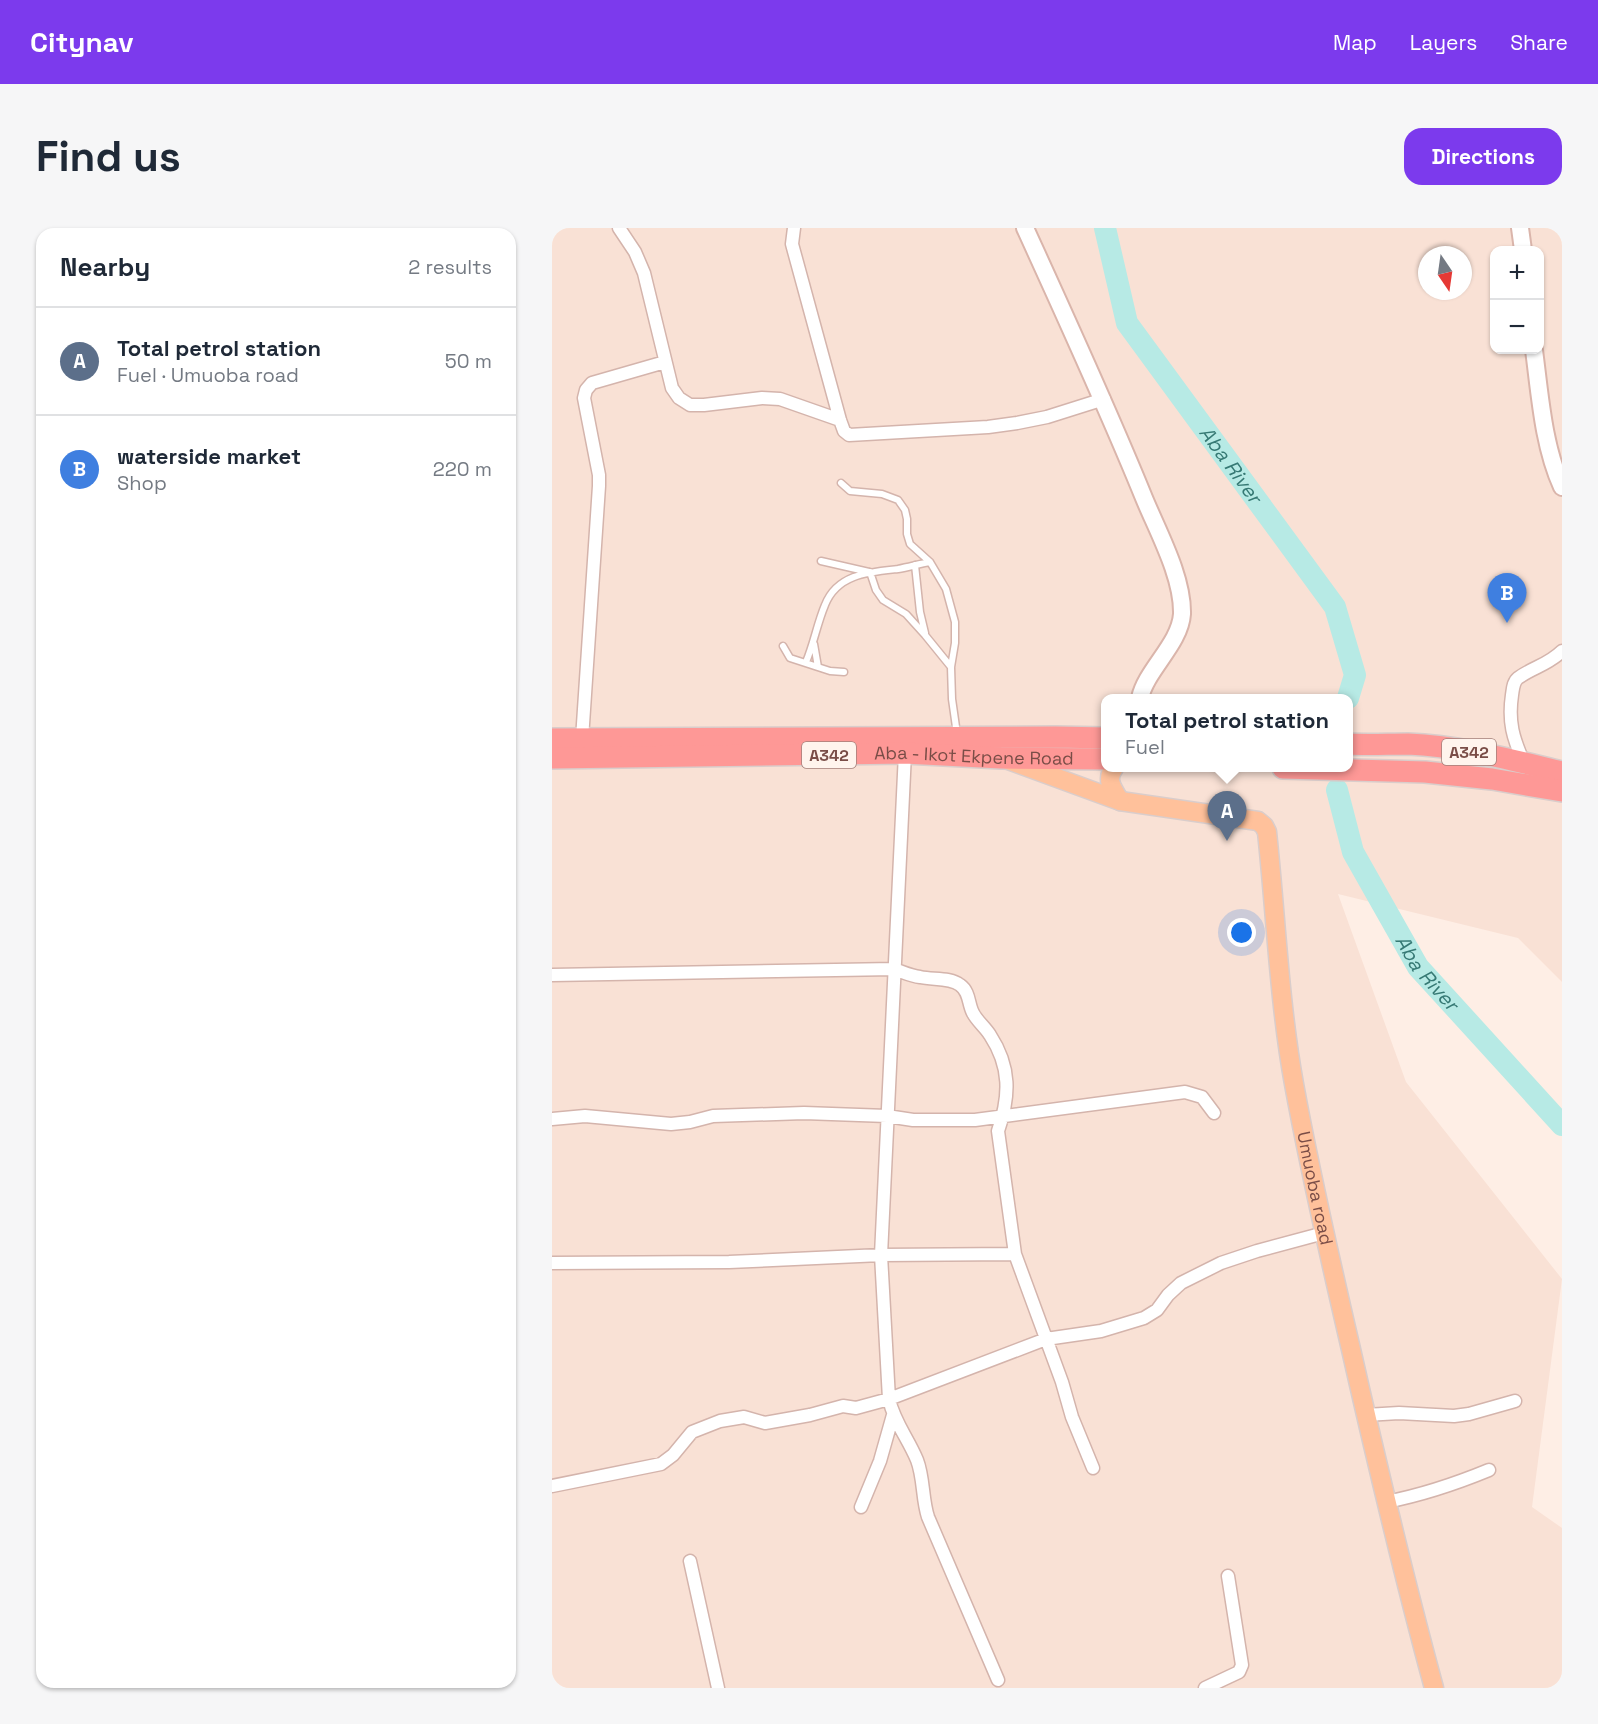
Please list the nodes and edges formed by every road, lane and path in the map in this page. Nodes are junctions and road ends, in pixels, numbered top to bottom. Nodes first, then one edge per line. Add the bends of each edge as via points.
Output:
1 (618, 228) edge
2 (794, 228) edge
3 (1025, 228) edge
4 (1520, 228) edge
5 (1522, 246) edge
6 (1535, 354) edge
7 (665, 362) junction
8 (1104, 399) junction
9 (840, 420) junction
10 (841, 483) dead end
11 (1562, 487) edge
12 (821, 561) dead end
13 (930, 562) junction
14 (915, 565) junction
15 (870, 572) junction
16 (925, 635) junction
17 (814, 644) junction
18 (783, 646) dead end
19 (1562, 651) edge
20 (806, 662) junction
21 (818, 667) junction
22 (951, 667) junction
23 (844, 672) dead end
24 (1141, 694) edge
25 (958, 738) junction
26 (1101, 738) edge
27 (552, 739) edge
28 (582, 739) junction
29 (1353, 744) edge
30 (905, 753) junction
31 (552, 758) edge
32 (1001, 758) junction
33 (1101, 759) edge
34 (1524, 763) junction
35 (1353, 770) edge
36 (1111, 772) edge
37 (1562, 772) edge
38 (1562, 791) edge
39 (1120, 801) junction
40 (894, 969) junction
41 (552, 975) edge
42 (1214, 1113) dead end
43 (887, 1116) junction
44 (1002, 1117) junction
45 (552, 1119) edge
46 (1324, 1233) junction
47 (1015, 1254) junction
48 (881, 1255) junction
49 (552, 1263) edge
50 (1046, 1339) junction
51 (889, 1399) junction
52 (1515, 1401) dead end
53 (893, 1414) junction
54 (1366, 1415) junction
55 (1093, 1468) dead end
56 (1489, 1470) dead end
57 (552, 1486) edge
58 (1386, 1502) junction
59 (861, 1508) dead end
60 (690, 1561) dead end
61 (1228, 1576) dead end
62 (998, 1680) dead end
63 (718, 1688) edge
64 (1205, 1688) edge
65 (1434, 1688) edge

1 - 7 street via 644,273
2 - 9 street via 792,244
3 - 8 street
4 - 5 street
6 - 11 street via 1550,454
7 - 9 street via 672,388 690,405 780,399
7 - 28 street via 592,383 586,390 599,486
8 - 9 street via 1047,417 988,427 849,435
8 - 24 street via 1180,590 1182,616 1173,640
10 - 13 lane via 850,491 898,500 905,510 910,544
12 - 15 lane
13 - 14 lane
13 - 22 lane via 946,589 956,622
14 - 15 lane
14 - 16 lane
15 - 16 lane via 883,600 906,614
15 - 17 lane via 841,583 831,593
16 - 22 lane
17 - 20 lane
17 - 21 lane
18 - 20 lane via 790,658
19 - 34 street via 1513,684 1511,729
20 - 21 lane
21 - 23 lane
22 - 25 lane
25 - 26 highway, Aba - Ikot Ekpene Road / A342
25 - 28 highway, Aba - Ikot Ekpene Road / A342
27 - 28 highway, Aba - Ikot Ekpene Road / A342
29 - 34 highway, A342 via 1438,747
30 - 31 highway, Aba - Ikot Ekpene Road / A342
30 - 32 highway, Aba - Ikot Ekpene Road / A342
30 - 40 street
32 - 33 highway, Aba - Ikot Ekpene Road / A342
32 - 39 main road, Umuoba road
34 - 37 highway, A342
35 - 38 highway, A342 via 1425,772
36 - 39 main road via 1111,787
39 - 46 main road, Umuoba road via 1258,821 1267,832 1294,1083
40 - 41 street
40 - 43 street
40 - 44 street via 918,977 954,981 968,993 973,1015 995,1042 1005,1068
42 - 44 street via 1202,1097 1185,1092
43 - 44 street via 914,1120
43 - 45 street via 725,1115 671,1124 585,1116
43 - 48 street
44 - 47 street via 998,1131
46 - 50 street via 1221,1263 1181,1283 1157,1310 1144,1318 1101,1331
46 - 54 main road, Umuoba road
47 - 48 street
47 - 50 street
48 - 49 street via 729,1262
48 - 51 street
50 - 51 street
50 - 55 street
51 - 53 street
51 - 57 street via 765,1423 744,1417 720,1421 692,1432 661,1464
52 - 54 street via 1454,1416
53 - 59 street
53 - 62 street via 919,1466 928,1517
54 - 58 main road, Umuoba road
56 - 58 street via 1448,1486
58 - 65 main road, Umuoba road
60 - 63 street
61 - 64 street via 1242,1665 1239,1672

